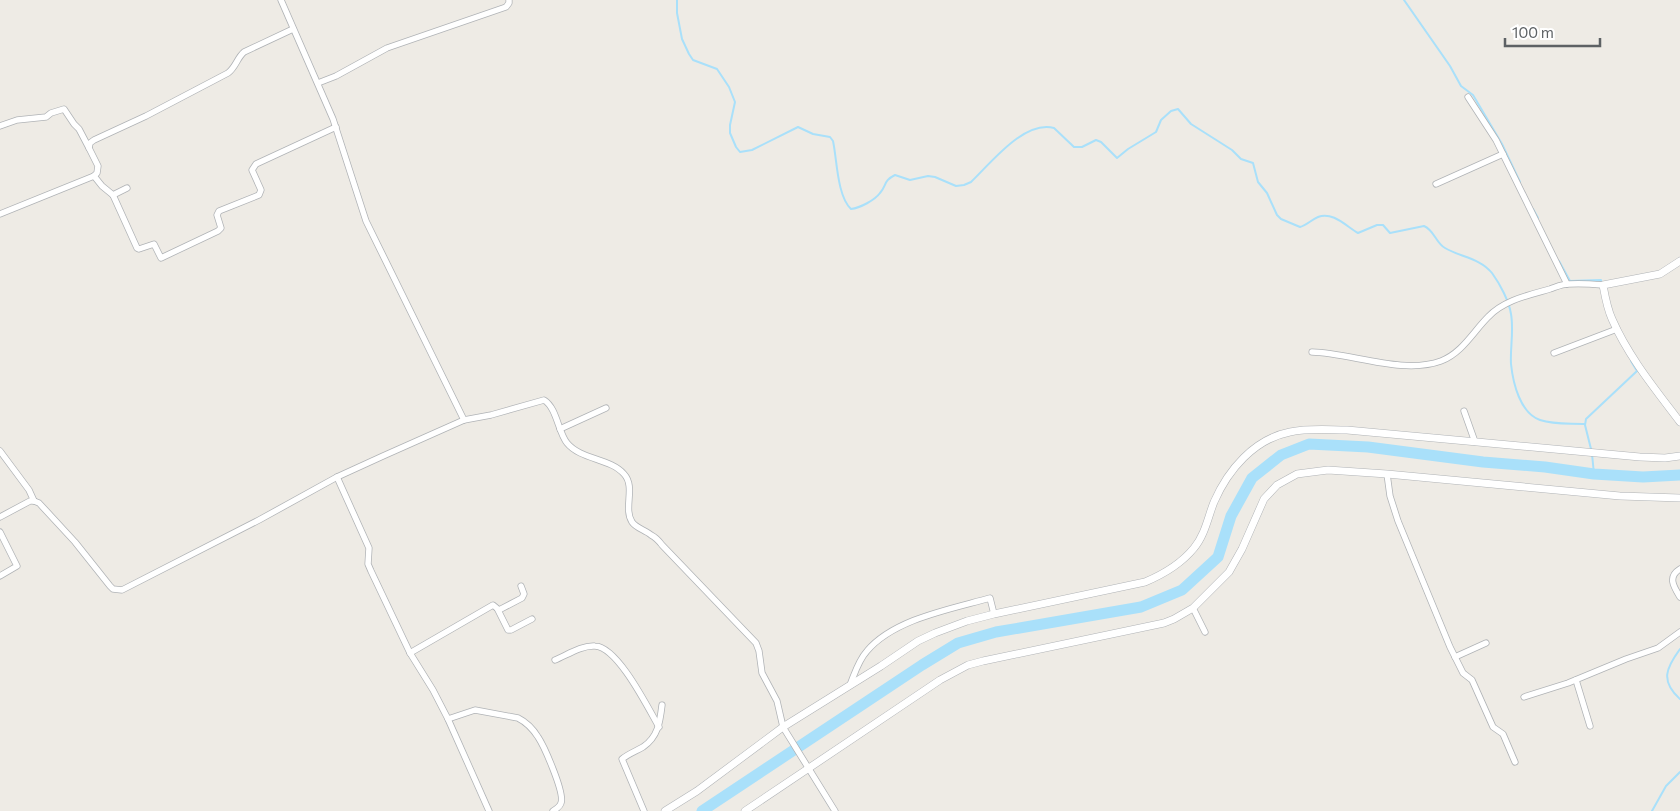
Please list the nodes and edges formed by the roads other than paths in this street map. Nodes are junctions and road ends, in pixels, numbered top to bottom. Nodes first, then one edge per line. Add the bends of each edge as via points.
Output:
1 (281, 0) edge
2 (509, 0) edge
3 (293, 29) junction
4 (318, 83) junction
5 (1468, 96) dead end
6 (0, 126) edge
7 (336, 127) junction
8 (89, 148) junction
9 (1503, 154) junction
10 (94, 176) junction
11 (1436, 184) dead end
12 (127, 188) dead end
13 (113, 195) junction
14 (0, 214) edge
15 (1680, 261) edge
16 (1567, 284) junction
17 (1603, 285) junction
18 (1617, 329) junction
19 (1312, 352) dead end
20 (1554, 353) dead end
21 (606, 408) dead end
22 (1464, 411) dead end
23 (464, 420) junction
24 (1680, 422) edge
25 (560, 429) junction
26 (1475, 442) junction
27 (0, 451) edge
28 (1680, 456) edge
29 (1387, 474) junction
30 (337, 477) junction
31 (1680, 498) edge
32 (34, 501) junction
33 (0, 517) edge
34 (0, 532) edge
35 (1680, 570) edge
36 (0, 576) edge
37 (520, 586) dead end
38 (1680, 597) edge
39 (1193, 608) junction
40 (498, 610) junction
41 (994, 614) junction
42 (532, 619) dead end
43 (1205, 632) dead end
44 (1680, 632) edge
45 (1486, 643) dead end
46 (410, 653) junction
47 (1455, 656) junction
48 (555, 660) dead end
49 (1576, 680) junction
50 (850, 685) junction
51 (1524, 697) dead end
52 (662, 705) dead end
53 (448, 719) junction
54 (659, 726) junction
55 (1590, 726) dead end
56 (785, 731) junction
57 (1514, 762) dead end
58 (809, 767) junction
59 (489, 811) edge
60 (553, 811) edge
61 (644, 811) edge
62 (665, 811) edge
63 (745, 811) edge
64 (835, 811) edge

1 - 3 street
2 - 4 street via 506,7 387,48
3 - 4 street
3 - 8 street via 244,52 228,73 94,140
4 - 7 street
5 - 9 street
6 - 8 street via 17,120 46,117 64,109
7 - 13 street via 256,164 252,170 261,190 259,196 219,211 221,228 218,231 160,258 154,244 137,248
7 - 23 street via 366,221
8 - 10 street via 98,166
9 - 11 street
9 - 16 street
10 - 13 street
10 - 14 street
12 - 13 street
15 - 17 street via 1660,274
16 - 17 street
16 - 19 street via 1503,305 1454,354 1432,363 1419,366 1370,362
17 - 18 street
18 - 20 street
18 - 24 street via 1645,376
21 - 25 street
22 - 26 street
23 - 25 street via 544,400
23 - 30 street
25 - 56 street via 568,445 575,450 622,471 629,487 632,522 658,540 756,643 762,673 777,702
26 - 28 street via 1640,457
26 - 41 street via 1347,430 1310,430 1280,435 1257,448 1234,468 1219,491 1195,547 1173,568 1145,582
27 - 32 street via 30,490
29 - 31 street via 1620,496
29 - 39 street via 1309,471 1277,485 1264,499 1229,572
29 - 47 street via 1398,521
30 - 32 street via 122,590 114,590 110,586 76,542 39,502
30 - 46 street via 369,548 370,571
32 - 33 street
34 - 36 street via 17,566
35 - 38 street via 1673,574 1672,581
37 - 40 street via 523,597
39 - 43 street
39 - 58 street via 1164,623 968,665
40 - 42 street via 509,630
40 - 46 street via 493,605
41 - 50 street via 926,637
41 - 50 street via 990,598 915,619 893,630 866,651
44 - 49 street via 1658,648
45 - 47 street
46 - 53 street
47 - 57 street via 1463,673 1472,680 1493,727 1503,734
48 - 54 street via 591,646 605,649 629,674
49 - 51 street
49 - 55 street
50 - 56 street
52 - 54 street
53 - 59 street
53 - 60 street via 474,710 524,721 544,747 559,787 562,802
54 - 61 street via 648,743 622,760
56 - 58 street
56 - 62 street
58 - 63 street
58 - 64 street

